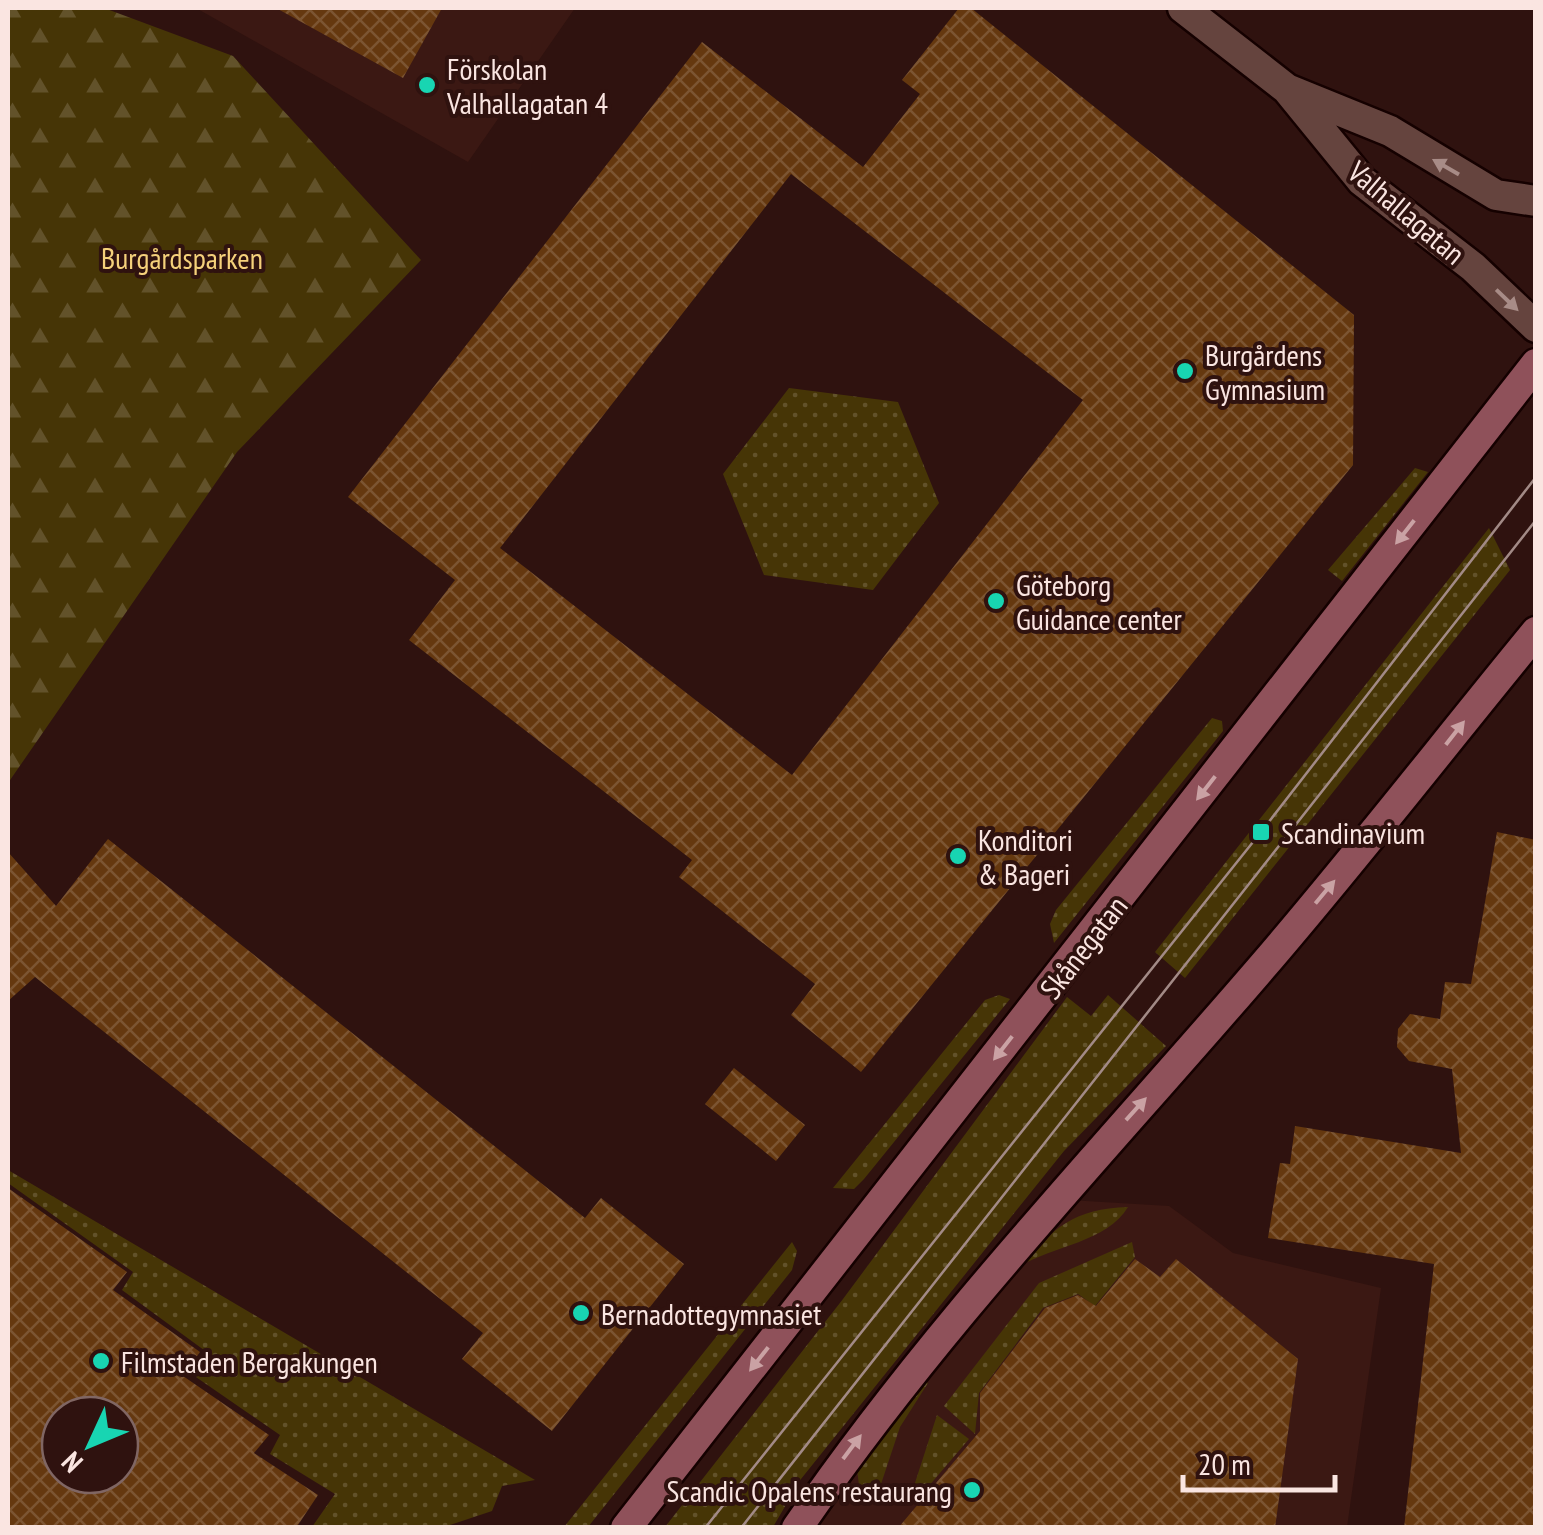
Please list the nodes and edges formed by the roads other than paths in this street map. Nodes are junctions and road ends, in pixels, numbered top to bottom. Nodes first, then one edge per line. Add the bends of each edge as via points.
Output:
1 (1183, 8) edge
2 (1286, 89) junction
3 (1536, 200) edge
4 (1536, 327) edge
5 (1536, 364) edge
6 (1536, 632) edge
7 (626, 1528) edge
8 (797, 1528) edge

1 - 2 street, Valhallagatan
3 -> 2 street, Valhallagatan via 1496,195 1390,131
2 -> 4 street, Valhallagatan via 1362,181 1473,267
5 -> 7 main road, Skånegatan
8 -> 6 main road via 850,1450 976,1296 1262,966

